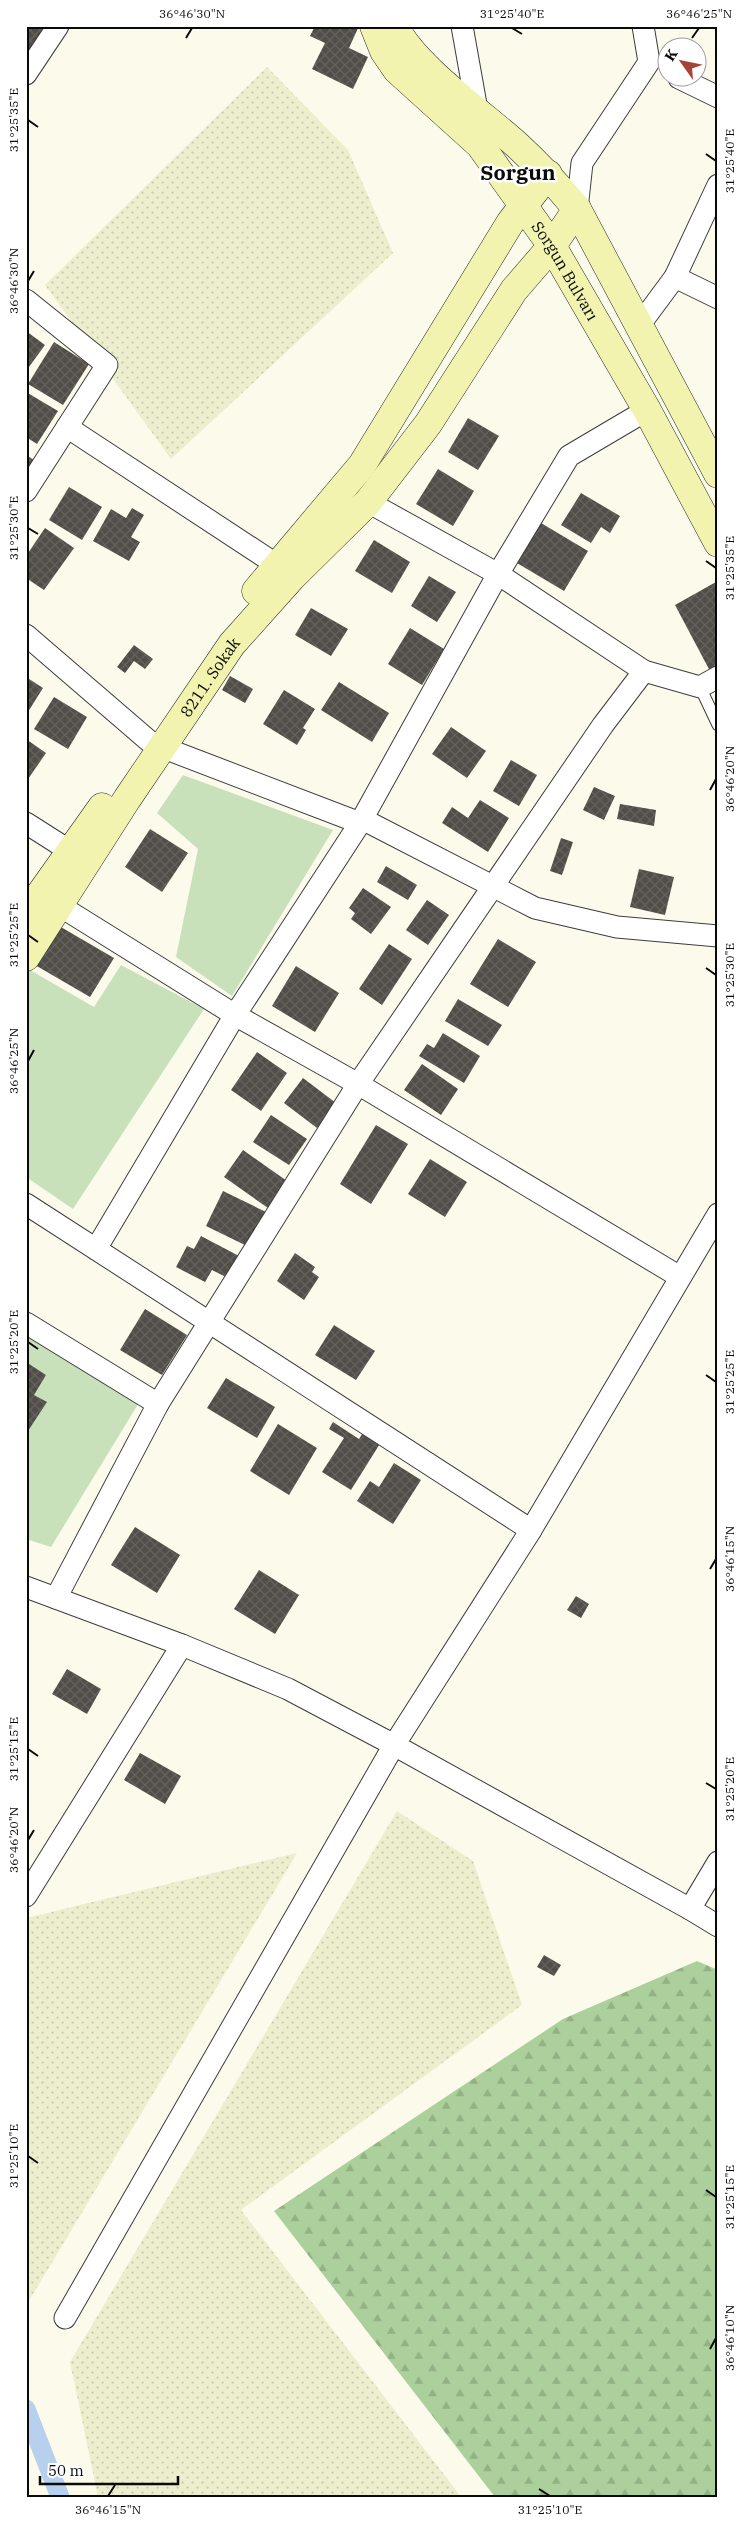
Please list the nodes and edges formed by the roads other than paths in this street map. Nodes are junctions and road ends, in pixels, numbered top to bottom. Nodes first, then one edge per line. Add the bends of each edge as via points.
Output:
1 (58, 26) edge
2 (374, 26) edge
3 (395, 26) edge
4 (462, 26) edge
5 (643, 26) edge
6 (656, 62) edge
7 (656, 70) edge
8 (26, 74) edge
9 (700, 88) edge
10 (718, 97) edge
11 (477, 110) junction
12 (582, 163) junction
13 (548, 174) junction
14 (718, 185) edge
15 (523, 206) junction
16 (577, 209) junction
17 (552, 246) junction
18 (675, 277) junction
19 (718, 298) edge
20 (26, 300) edge
21 (638, 327) junction
22 (647, 410) junction
23 (67, 427) junction
24 (718, 474) edge
25 (26, 491) edge
26 (368, 502) junction
27 (718, 543) edge
28 (277, 565) junction
29 (498, 574) junction
30 (26, 635) edge
31 (644, 671) junction
32 (709, 682) edge
33 (718, 725) edge
34 (156, 745) junction
35 (26, 823) edge
36 (360, 823) junction
37 (70, 851) junction
38 (492, 887) junction
39 (60, 906) junction
40 (26, 914) edge
41 (718, 936) edge
42 (26, 957) edge
43 (235, 1015) junction
44 (358, 1084) junction
45 (26, 1204) edge
46 (718, 1214) edge
47 (96, 1249) junction
48 (680, 1277) junction
49 (26, 1323) edge
50 (209, 1323) junction
51 (158, 1404) junction
52 (531, 1530) junction
53 (26, 1586) edge
54 (56, 1598) junction
55 (182, 1645) junction
56 (394, 1744) junction
57 (718, 1862) edge
58 (26, 1896) edge
59 (690, 1909) junction
60 (718, 1926) edge
61 (65, 2318) dead end

1 - 8 street
2 - 15 street, Sorgun Bulvarı via 384,51 397,70 480,145
3 - 11 street via 411,50
4 - 11 street
5 - 6 street
7 - 12 street
9 - 10 street
11 - 13 street
12 - 13 street
12 - 16 street
13 - 15 street
13 - 16 street
14 - 18 street
15 - 17 street, Sorgun Bulvarı
15 - 28 street via 362,465
16 - 17 street, 8211. Sokak
16 - 21 street
17 - 22 street, Sorgun Bulvarı
17 - 26 street, 8211. Sokak via 514,290 428,424
18 - 19 street
18 - 21 street
20 - 23 street via 107,365
21 - 24 street
22 - 27 street, Sorgun Bulvarı
22 - 29 street via 569,456
23 - 25 street
23 - 28 street
26 - 29 street
26 - 34 street, 8211. Sokak via 292,577 232,644
28 - 34 street via 218,638
29 - 31 street
29 - 36 street
30 - 34 street
31 - 32 street
31 - 38 street via 603,724
32 - 33 lane
34 - 36 street
34 - 37 street
34 - 39 street, 8211. Sokak via 127,799
35 - 37 street
36 - 38 street via 368,822
36 - 43 street
37 - 40 street
38 - 41 street via 534,908 617,927
38 - 44 street
39 - 42 street, 8211. Sokak
39 - 43 street
43 - 44 street
43 - 47 street
44 - 48 street
44 - 50 street
45 - 47 street
46 - 48 street
47 - 50 street
48 - 52 street
49 - 51 street
50 - 51 street
50 - 52 street
51 - 54 street
52 - 56 street
53 - 54 street
54 - 55 street
55 - 56 street via 288,1689
55 - 58 street
56 - 59 street
56 - 61 street
57 - 59 street
59 - 60 street

